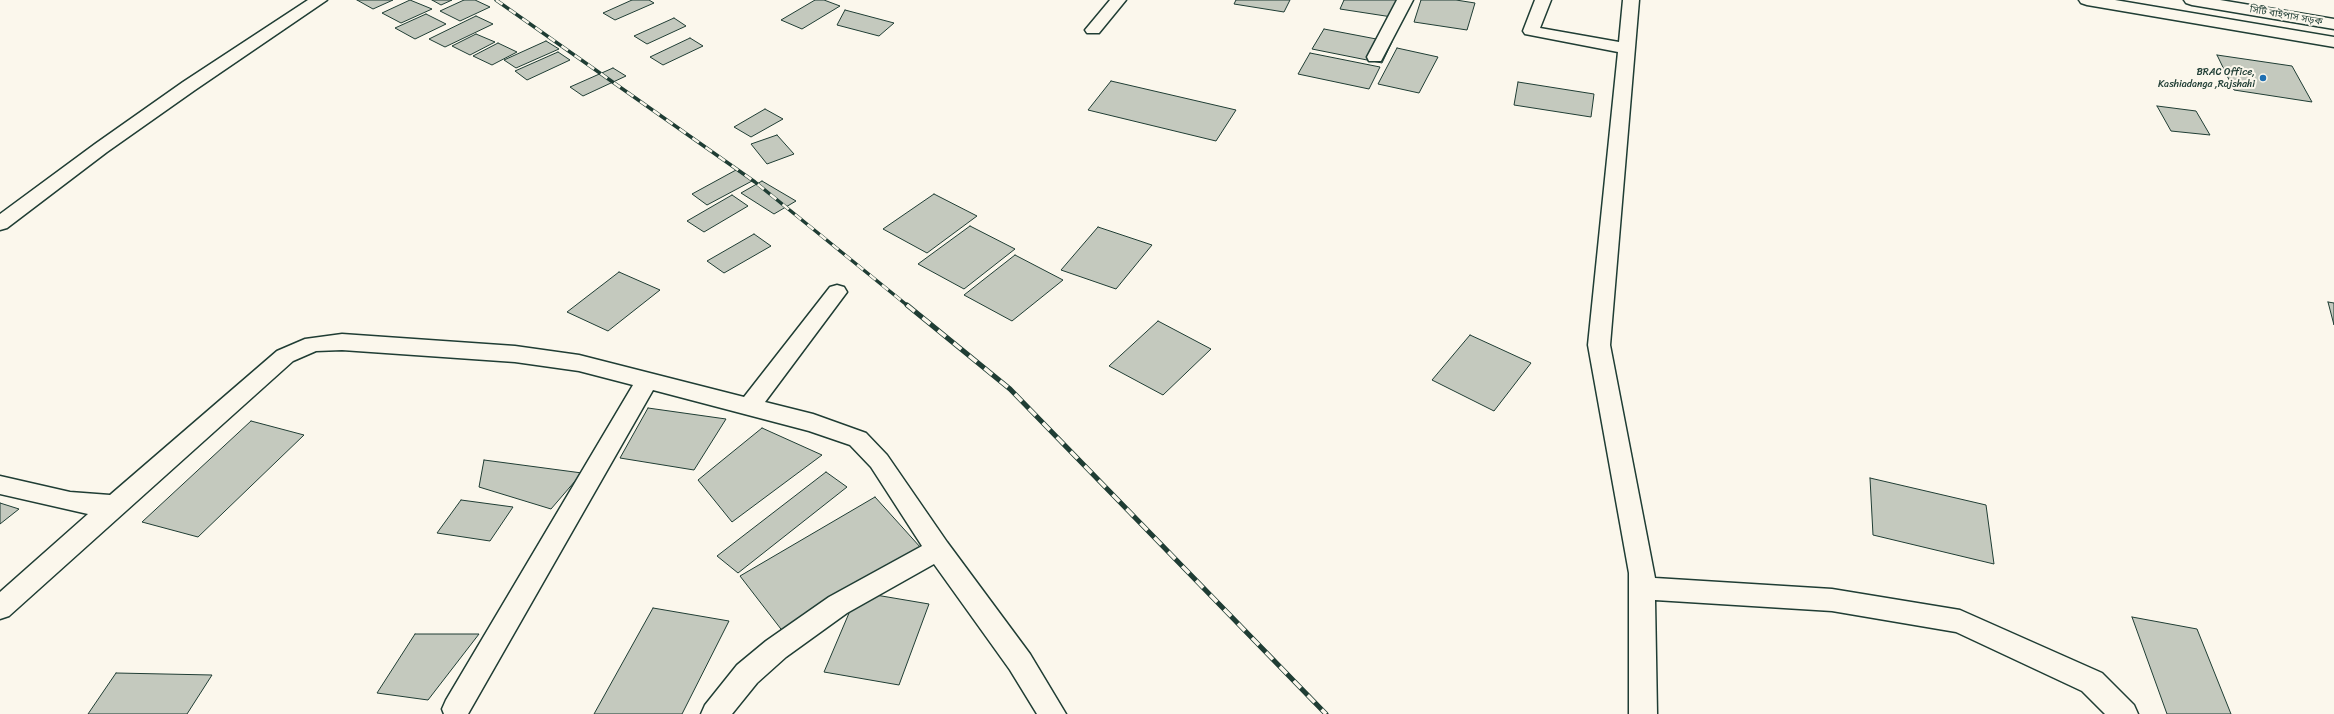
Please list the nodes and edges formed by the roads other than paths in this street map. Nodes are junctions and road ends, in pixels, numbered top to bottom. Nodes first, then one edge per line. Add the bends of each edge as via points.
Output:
1 (319, 0) edge
2 (1118, 0) edge
3 (1405, 0) edge
4 (1543, 0) edge
5 (1631, 0) edge
6 (2087, 0) edge
7 (2192, 0) edge
8 (2334, 24) edge
9 (1093, 30) dead end
10 (2334, 42) edge
11 (1626, 48) junction
12 (1375, 57) dead end
13 (0, 224) edge
14 (837, 292) dead end
15 (647, 381) junction
16 (749, 407) junction
17 (0, 485) edge
18 (115, 505) junction
19 (938, 549) junction
20 (1642, 588) junction
21 (0, 608) edge
22 (456, 708) dead end
23 (714, 714) edge
24 (1052, 714) edge
25 (1643, 714) edge
26 (2124, 714) edge

1 - 13 street via 164,104
2 - 9 street
3 - 12 street
4 - 11 street via 1531,31
5 - 11 street
6 - 10 street
7 - 8 street, সিটি বাইপাস সড়ক
11 - 20 street via 1598,345 1642,573
14 - 16 street
15 - 16 street
15 - 18 street via 579,363 522,354 342,342 313,344 285,356
15 - 22 street
16 - 19 street via 858,439 879,461
17 - 18 street via 70,502
18 - 21 street
19 - 23 street via 838,605 776,649 747,674
19 - 24 street via 1020,662
20 - 25 street
20 - 26 street via 1832,600 1960,621 2092,682

